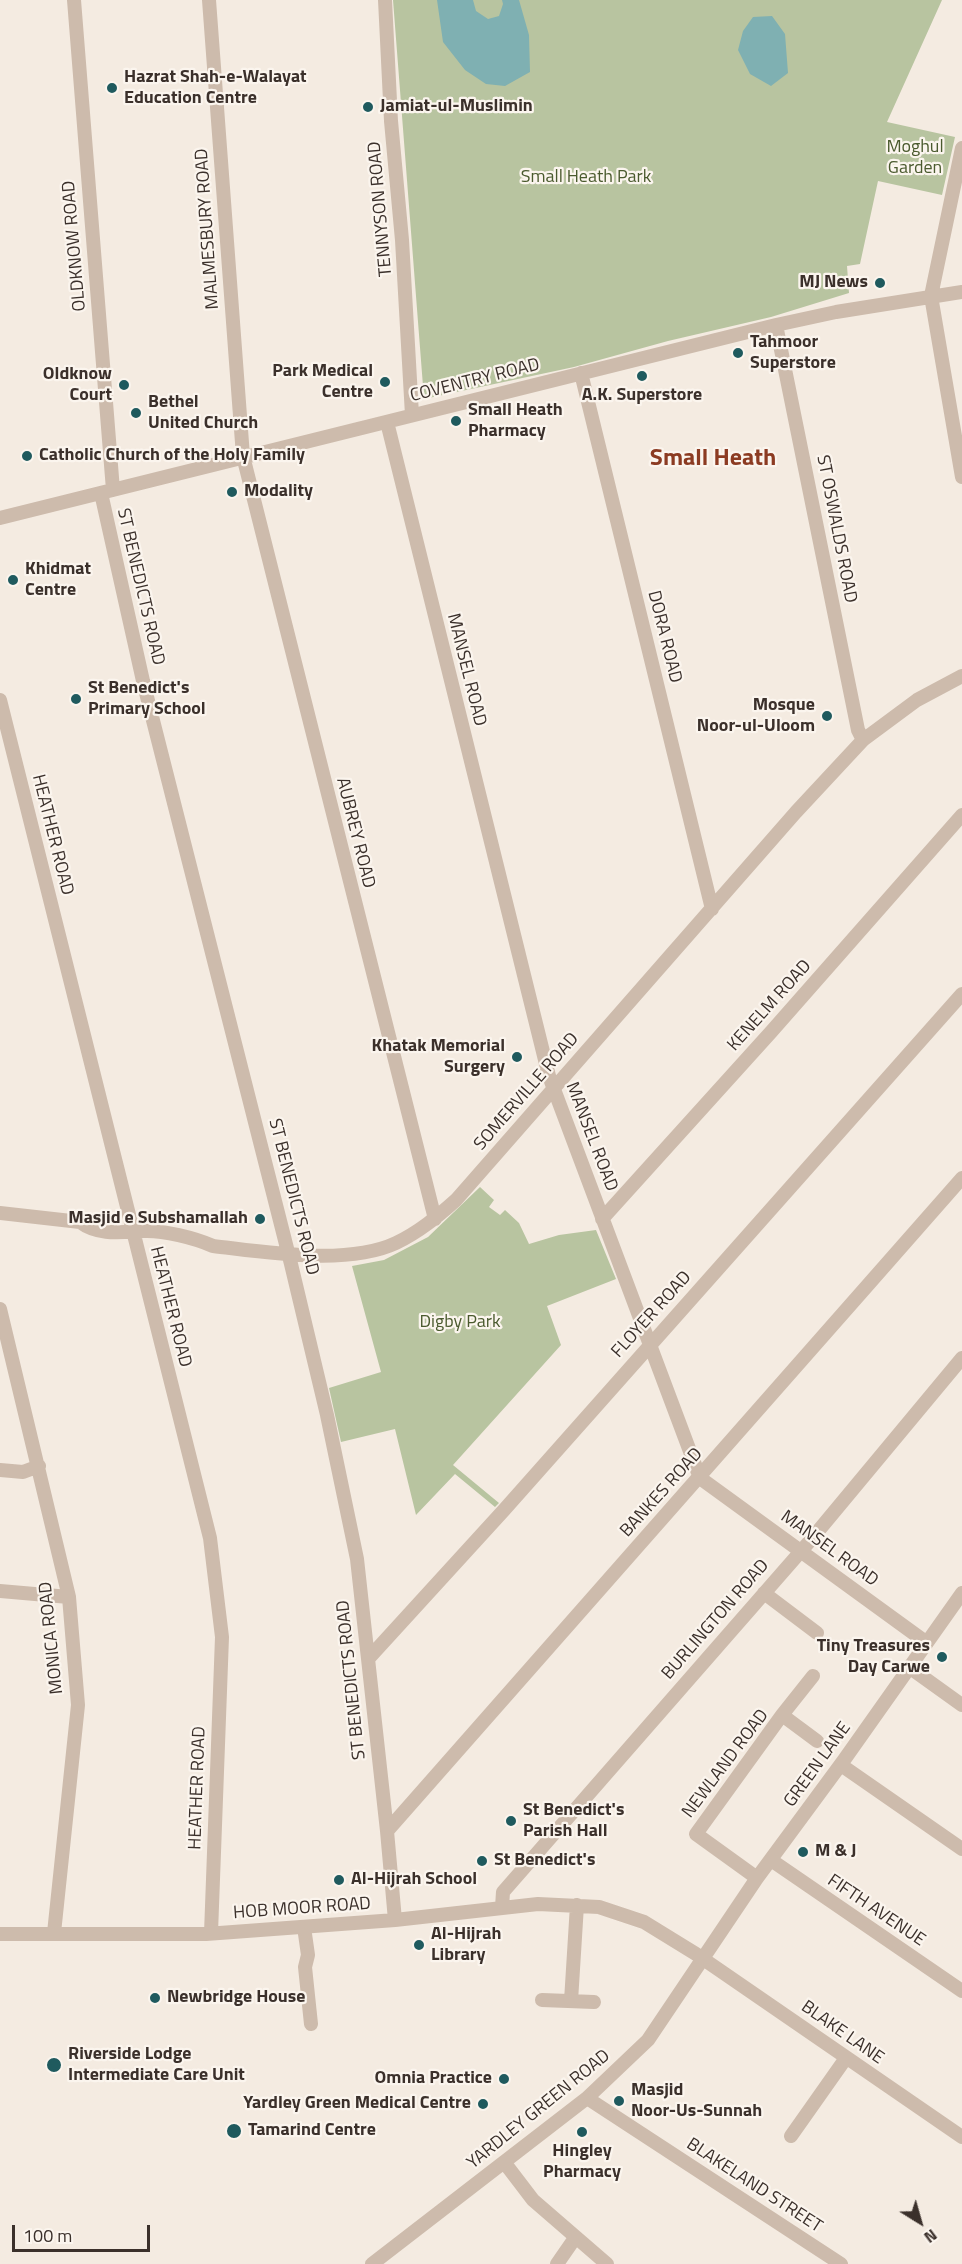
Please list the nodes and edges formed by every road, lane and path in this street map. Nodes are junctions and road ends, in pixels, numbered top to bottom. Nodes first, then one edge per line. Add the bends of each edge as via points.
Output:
1 (74, 0) edge
2 (209, 0) edge
3 (384, 0) edge
4 (962, 148) edge
5 (962, 292) edge
6 (931, 296) junction
7 (776, 325) junction
8 (581, 373) junction
9 (412, 415) junction
10 (387, 422) junction
11 (243, 456) junction
12 (962, 477) edge
13 (107, 491) junction
14 (0, 518) edge
15 (962, 676) edge
16 (0, 699) edge
17 (863, 740) junction
18 (962, 815) edge
19 (712, 909) junction
20 (962, 994) edge
21 (553, 1089) junction
22 (962, 1178) edge
23 (0, 1213) edge
24 (435, 1219) junction
25 (602, 1219) junction
26 (133, 1233) junction
27 (289, 1255) junction
28 (0, 1309) edge
29 (649, 1346) junction
30 (962, 1358) edge
31 (39, 1466) junction
32 (0, 1470) edge
33 (700, 1478) junction
34 (800, 1551) junction
35 (0, 1591) edge
36 (764, 1593) junction
37 (962, 1593) edge
38 (69, 1597) junction
39 (817, 1633) dead end
40 (927, 1643) junction
41 (368, 1659) junction
42 (909, 1667) junction
43 (813, 1676) dead end
44 (962, 1705) edge
45 (782, 1715) junction
46 (817, 1741) dead end
47 (841, 1765) junction
48 (387, 1831) junction
49 (962, 1849) edge
50 (771, 1860) junction
51 (757, 1878) junction
52 (577, 1905) junction
53 (502, 1907) junction
54 (395, 1920) junction
55 (304, 1927) junction
56 (54, 1933) junction
57 (211, 1933) junction
58 (0, 1934) edge
59 (702, 1958) junction
60 (962, 1991) edge
61 (542, 2000) dead end
62 (571, 2001) junction
63 (594, 2002) dead end
64 (311, 2025) dead end
65 (846, 2058) junction
66 (587, 2098) junction
67 (791, 2136) dead end
68 (962, 2137) edge
69 (504, 2162) junction
70 (575, 2238) junction
71 (372, 2264) edge
72 (557, 2264) edge
73 (607, 2264) edge
74 (841, 2264) edge

1 - 13 street, OLDKNOW ROAD
2 - 11 street, MALMESBURY ROAD
3 - 9 street, TENNYSON ROAD
4 - 6 street
5 - 6 street, COVENTRY ROAD
6 - 7 street, COVENTRY ROAD
6 - 12 street
7 - 8 street, COVENTRY ROAD
7 - 17 street, ST OSWALDS ROAD
8 - 9 street, COVENTRY ROAD
8 - 19 street, DORA ROAD
9 - 10 street, COVENTRY ROAD
10 - 11 street, COVENTRY ROAD
10 - 21 street, MANSEL ROAD
11 - 13 street, COVENTRY ROAD
11 - 24 street, AUBREY ROAD
13 - 14 street, COVENTRY ROAD
13 - 27 street, ST BENEDICTS ROAD via 143,681
15 - 17 street, SOMERVILLE ROAD via 917,700
16 - 26 street, HEATHER ROAD
17 - 19 street, SOMERVILLE ROAD
18 - 25 street, KENELM ROAD
19 - 21 street, SOMERVILLE ROAD
20 - 29 street, FLOYER ROAD
21 - 24 street, SOMERVILLE ROAD
21 - 25 street, MANSEL ROAD
22 - 33 street, BANKES ROAD
23 - 26 street, SOMERVILLE ROAD via 80,1222 90,1230
24 - 27 street, SOMERVILLE ROAD via 394,1244 371,1250
25 - 29 street, MANSEL ROAD
26 - 27 street, SOMERVILLE ROAD via 145,1231 202,1240 213,1246
26 - 57 street, HEATHER ROAD via 210,1538 218,1599 222,1637
27 - 41 street, ST BENEDICTS ROAD via 357,1559
28 - 31 street, MONICA ROAD
29 - 33 street, MANSEL ROAD
29 - 41 street, FLOYER ROAD
30 - 34 street, BURLINGTON ROAD
31 - 32 street via 23,1472
31 - 38 street, MONICA ROAD
33 - 34 street, MANSEL ROAD
33 - 48 street, BANKES ROAD
34 - 36 street, BURLINGTON ROAD
34 - 40 street, MANSEL ROAD
35 - 38 street
36 - 39 street
36 - 53 street, BURLINGTON ROAD via 503,1892
37 - 40 street, GREEN LANE
38 - 56 street, MONICA ROAD via 78,1705
40 - 42 street, GREEN LANE
41 - 48 street, ST BENEDICTS ROAD
42 - 44 street
42 - 47 street, GREEN LANE
43 - 45 street
45 - 46 street, NEWLAND ROAD
45 - 51 street, NEWLAND ROAD via 696,1834
47 - 49 street
47 - 50 street, GREEN LANE
48 - 54 street, ST BENEDICTS ROAD
50 - 51 street, GREEN LANE
50 - 60 street, FIFTH AVENUE
51 - 59 street, GREEN LANE
52 - 53 street, HOB MOOR ROAD
52 - 59 street, HOB MOOR ROAD via 599,1907 644,1922
52 - 62 street
53 - 54 street, HOB MOOR ROAD
54 - 55 street, HOB MOOR ROAD
55 - 57 street, HOB MOOR ROAD
55 - 64 street
56 - 57 street, HOB MOOR ROAD
56 - 58 street, HOB MOOR ROAD
59 - 65 street, BLAKE LANE
59 - 66 street, YARDLEY GREEN ROAD via 648,2040
61 - 62 street
62 - 63 street
65 - 67 street
65 - 68 street, BLAKE LANE
66 - 69 street, YARDLEY GREEN ROAD
66 - 74 street, BLAKELAND STREET
69 - 70 street via 532,2200
69 - 71 street, YARDLEY GREEN ROAD
70 - 72 street
70 - 73 street

